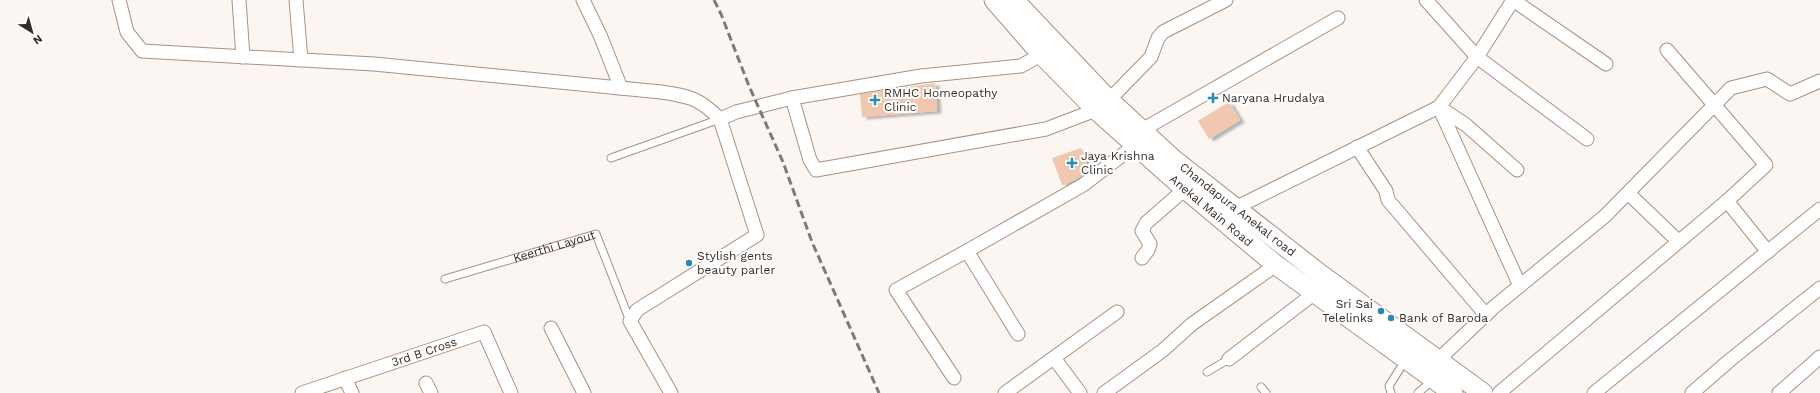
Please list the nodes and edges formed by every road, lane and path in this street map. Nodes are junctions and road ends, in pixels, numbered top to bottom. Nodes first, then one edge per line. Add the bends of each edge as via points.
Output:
1 (119, 0) edge
2 (239, 0) edge
3 (296, 0) edge
4 (583, 0) edge
5 (994, 0) edge
6 (1014, 0) edge
7 (1226, 0) edge
8 (1426, 0) edge
9 (1513, 0) edge
10 (1338, 18) dead end
11 (1049, 50) junction
12 (1667, 50) dead end
13 (243, 56) junction
14 (1477, 57) junction
15 (301, 60) junction
16 (1606, 64) dead end
17 (1820, 81) edge
18 (621, 88) junction
19 (792, 98) junction
20 (1102, 105) junction
21 (1714, 105) junction
22 (1439, 107) junction
23 (720, 119) junction
24 (1138, 138) junction
25 (1587, 139) dead end
26 (1357, 147) junction
27 (611, 158) dead end
28 (1517, 170) dead end
29 (1185, 189) junction
30 (1628, 193) junction
31 (1727, 201) junction
32 (1235, 208) junction
33 (1820, 209) edge
34 (1678, 241) junction
35 (967, 251) junction
36 (1768, 252) junction
37 (1142, 258) dead end
38 (1276, 265) junction
39 (445, 279) dead end
40 (1520, 286) junction
41 (1322, 287) junction
42 (1820, 288) edge
43 (1117, 312) dead end
44 (1486, 314) junction
45 (633, 316) junction
46 (551, 328) dead end
47 (1018, 334) dead end
48 (1820, 357) edge
49 (1054, 358) junction
50 (1229, 359) joint
51 (1406, 359) junction
52 (1438, 360) junction
53 (1207, 372) dead end
54 (345, 378) junction
55 (954, 378) dead end
56 (1434, 379) junction
57 (1261, 387) dead end
58 (1469, 390) edge
59 (302, 393) edge
60 (352, 393) edge
61 (511, 393) edge
62 (584, 393) edge
63 (671, 393) edge
64 (1005, 393) edge
65 (1080, 393) edge
66 (1104, 393) edge
67 (1266, 393) edge
68 (1391, 393) edge
69 (1418, 393) edge
70 (1499, 393) edge
71 (1594, 393) edge
72 (1692, 393) edge
73 (1779, 393) edge

1 - 13 street via 127,32 142,51
2 - 13 street
3 - 15 street
4 - 18 street
5 - 11 main road, Anekal Main Road
6 - 11 main road
7 - 20 street via 1163,32 1151,57
8 - 14 street
9 - 14 street
9 - 16 street
10 - 24 street
11 - 19 street via 1021,66 921,76
11 - 20 main road, Anekal Main Road
12 - 21 street
13 - 15 street
14 - 22 street
14 - 25 street
15 - 18 street via 374,64
17 - 21 street via 1790,94 1767,79 1731,88
18 - 23 street via 684,95 708,107
19 - 20 street via 810,160 816,170 1046,128
19 - 23 street via 736,112
20 - 24 main road, Anekal Main Road
21 - 30 street
21 - 31 street via 1766,165
22 - 26 street
22 - 28 street via 1466,125
22 - 40 street
23 - 27 lane
23 - 45 street via 757,235
24 - 29 main road, Anekal Main Road
24 - 32 main road, Chandapura Anekal road via 1173,159
24 - 35 street via 1083,185
26 - 32 street
26 - 44 street via 1386,191 1388,200
29 - 37 street via 1146,223 1142,230 1150,244
29 - 38 main road, Anekal Main Road
30 - 34 street
30 - 40 street via 1605,216
31 - 34 street
31 - 36 street
32 - 41 main road, Chandapura Anekal road
33 - 36 street
34 - 70 street
35 - 47 street
35 - 55 street via 896,290
36 - 71 street
38 - 41 main road, Anekal Main Road
38 - 66 street via 1192,324 1162,351
39 - 45 lane, Keerthi Layout via 596,234
40 - 44 street
41 - 50 street
41 - 51 main road, Anekal Main Road
41 - 52 main road, Chandapura Anekal road
42 - 72 street
43 - 49 street
44 - 52 street
45 - 63 street, Keerthi Layout
46 - 62 street
48 - 73 street
49 - 64 street
49 - 65 street
50 - 53 lane
51 - 56 main road, Anekal Main Road
51 - 68 lane via 1389,386
52 - 58 main road, Chandapura Anekal road
54 - 59 street, 3rd B Cross
54 - 60 street
54 - 61 street, 3rd B Cross via 484,332
56 - 58 main road, Anekal Main Road
56 - 69 lane
57 - 67 lane

